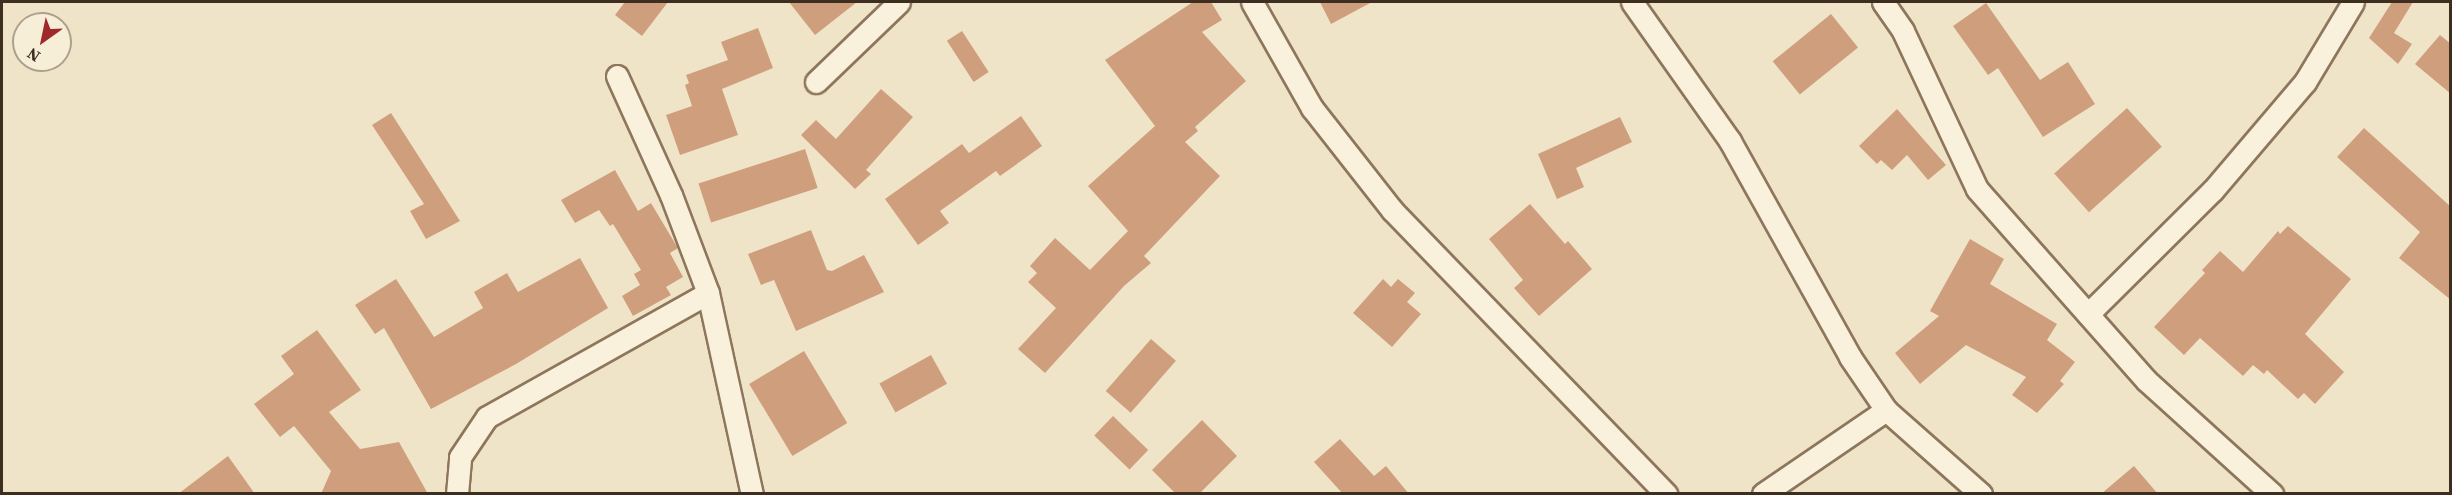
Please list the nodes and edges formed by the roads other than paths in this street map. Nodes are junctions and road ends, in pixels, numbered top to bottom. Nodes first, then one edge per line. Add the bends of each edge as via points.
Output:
1 (899, 2) edge
2 (1252, 2) edge
3 (1632, 2) edge
4 (1883, 2) edge
5 (2353, 2) edge
6 (617, 76) dead end
7 (816, 82) dead end
8 (708, 293) junction
9 (2088, 314) junction
10 (1886, 410) junction
11 (458, 494) edge
12 (752, 494) edge
13 (1666, 494) edge
14 (1763, 494) edge
15 (1981, 494) edge
16 (2272, 494) edge

1 - 7 street
2 - 13 street via 1312,108 1392,210
3 - 10 street via 1730,141 1850,357
4 - 9 street via 1903,31 1977,189
5 - 9 street via 2306,82 2213,190
6 - 8 street via 671,195
8 - 11 street via 487,417 460,457
8 - 12 street
9 - 16 street via 2147,381
10 - 14 street
10 - 15 street

